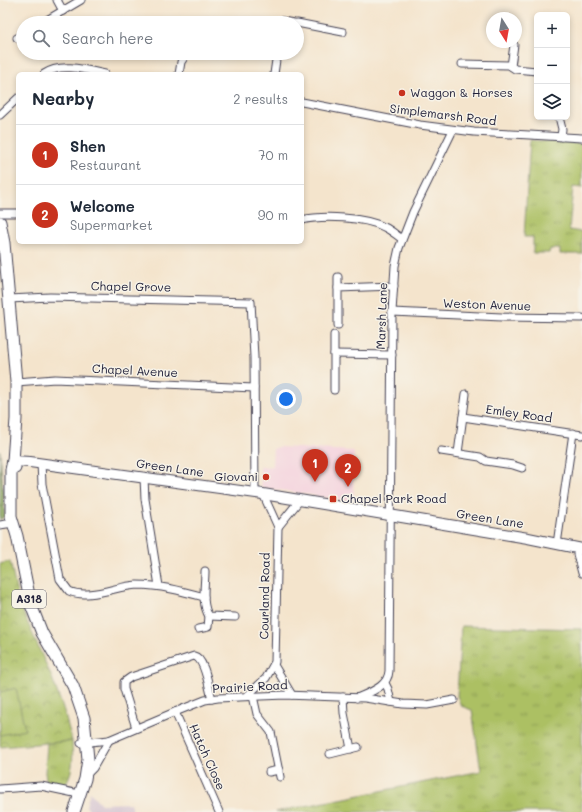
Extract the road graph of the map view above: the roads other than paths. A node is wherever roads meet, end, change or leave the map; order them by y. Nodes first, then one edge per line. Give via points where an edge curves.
1 (57, 0) edge
2 (81, 0) edge
3 (63, 11) junction
4 (54, 16) edge
5 (304, 25) edge
6 (343, 32) dead end
7 (514, 48) edge
8 (182, 60) edge
9 (276, 60) edge
10 (462, 64) dead end
11 (511, 66) junction
12 (534, 71) edge
13 (48, 72) edge
14 (93, 72) edge
15 (179, 72) edge
16 (274, 72) edge
17 (16, 100) edge
18 (304, 102) edge
19 (0, 115) edge
20 (560, 120) edge
21 (453, 130) junction
22 (561, 137) junction
23 (582, 138) edge
24 (16, 212) edge
25 (0, 213) edge
26 (304, 220) edge
27 (0, 222) edge
28 (402, 239) junction
29 (338, 277) dead end
30 (394, 286) junction
31 (338, 288) junction
32 (9, 299) junction
33 (392, 312) junction
34 (582, 318) edge
35 (338, 325) dead end
36 (334, 335) dead end
37 (334, 354) junction
38 (392, 355) junction
39 (16, 382) junction
40 (254, 388) junction
41 (334, 390) dead end
42 (466, 394) dead end
43 (463, 417) junction
44 (573, 433) junction
45 (582, 435) edge
46 (441, 451) dead end
47 (458, 454) junction
48 (14, 461) junction
49 (41, 463) junction
50 (522, 468) dead end
51 (144, 478) junction
52 (259, 494) junction
53 (299, 501) junction
54 (391, 515) junction
55 (13, 523) junction
56 (0, 525) edge
57 (278, 527) junction
58 (557, 544) junction
59 (580, 548) edge
60 (205, 571) dead end
61 (582, 573) edge
62 (158, 586) junction
63 (204, 597) junction
64 (209, 616) junction
65 (235, 617) dead end
66 (198, 629) dead end
67 (274, 664) junction
68 (384, 683) junction
69 (292, 695) junction
70 (250, 696) junction
71 (343, 697) junction
72 (357, 698) junction
73 (212, 699) junction
74 (454, 700) dead end
75 (391, 702) junction
76 (175, 712) junction
77 (136, 728) junction
78 (109, 740) junction
79 (84, 743) junction
80 (330, 754) dead end
81 (269, 772) dead end
82 (86, 775) junction
83 (0, 789) edge
84 (79, 794) junction
85 (74, 812) edge
86 (219, 812) edge

1 - 3 street
2 - 3 street
3 - 4 street
5 - 6 street
7 - 11 street
8 - 15 street
9 - 16 street
10 - 11 street
11 - 12 street
13 - 14 street via 69,68
17 - 19 street
18 - 21 street, Simplemarsh Road
20 - 22 street
21 - 22 street, Simplemarsh Road
21 - 28 street, Marsh Lane
22 - 23 street, Simplemarsh Road
24 - 25 street
26 - 28 street via 323,218 360,221 384,227
27 - 32 main road, A318
28 - 30 street, Marsh Lane via 395,266
29 - 31 street
30 - 31 street
30 - 33 street, Marsh Lane
31 - 35 street
32 - 39 main road, A318
32 - 40 street, Chapel Grove via 63,297 251,302
33 - 34 street, Weston Avenue
33 - 38 street, Marsh Lane
36 - 37 street
37 - 38 street
37 - 41 street
38 - 54 street, Marsh Lane
39 - 40 street, Chapel Avenue via 55,379
39 - 48 main road, A318
40 - 52 street
42 - 43 street
43 - 44 street, Emley Road
43 - 47 street
44 - 45 street, Emley Road
44 - 58 street
46 - 47 street
47 - 50 street
48 - 49 street, Green Lane
48 - 55 main road, A318 via 16,516
49 - 51 street, Green Lane
49 - 62 street via 51,534 60,579 65,586 75,594 84,594 135,585
51 - 52 street, Green Lane
51 - 62 street
52 - 53 street, Green Lane
52 - 57 street, Courland Road
53 - 54 street, Green Lane
53 - 57 street
54 - 58 street, Green Lane
54 - 68 street via 390,671
55 - 56 street
55 - 79 main road, A318 via 31,605 42,633 63,669
57 - 67 street, Courland Road
58 - 59 street, Green Lane
59 - 61 street via 577,554
60 - 63 street
62 - 63 street
63 - 64 street
64 - 65 street
64 - 66 street via 208,627
67 - 69 street
67 - 70 street
68 - 72 street, Prairie Road via 377,690
68 - 75 street
69 - 70 street, Prairie Road
69 - 71 street, Prairie Road
70 - 73 street, Prairie Road
70 - 81 street via 257,714 271,732 279,773
71 - 72 street, Prairie Road
71 - 80 street via 344,713 355,748
72 - 75 street, Prairie Road
73 - 76 street, Prairie Road
73 - 77 street via 198,657 194,656 131,677 124,682 124,688
74 - 75 street, Prairie Road via 427,705
76 - 77 street, Prairie Road
76 - 86 street, Hatch Close
77 - 78 street, Prairie Road
78 - 79 street, Prairie Road
78 - 82 street via 93,768
79 - 82 main road, A318 via 88,759
79 - 84 main road, A318
82 - 84 main road, A318
83 - 84 street via 41,786
84 - 85 main road, A318

